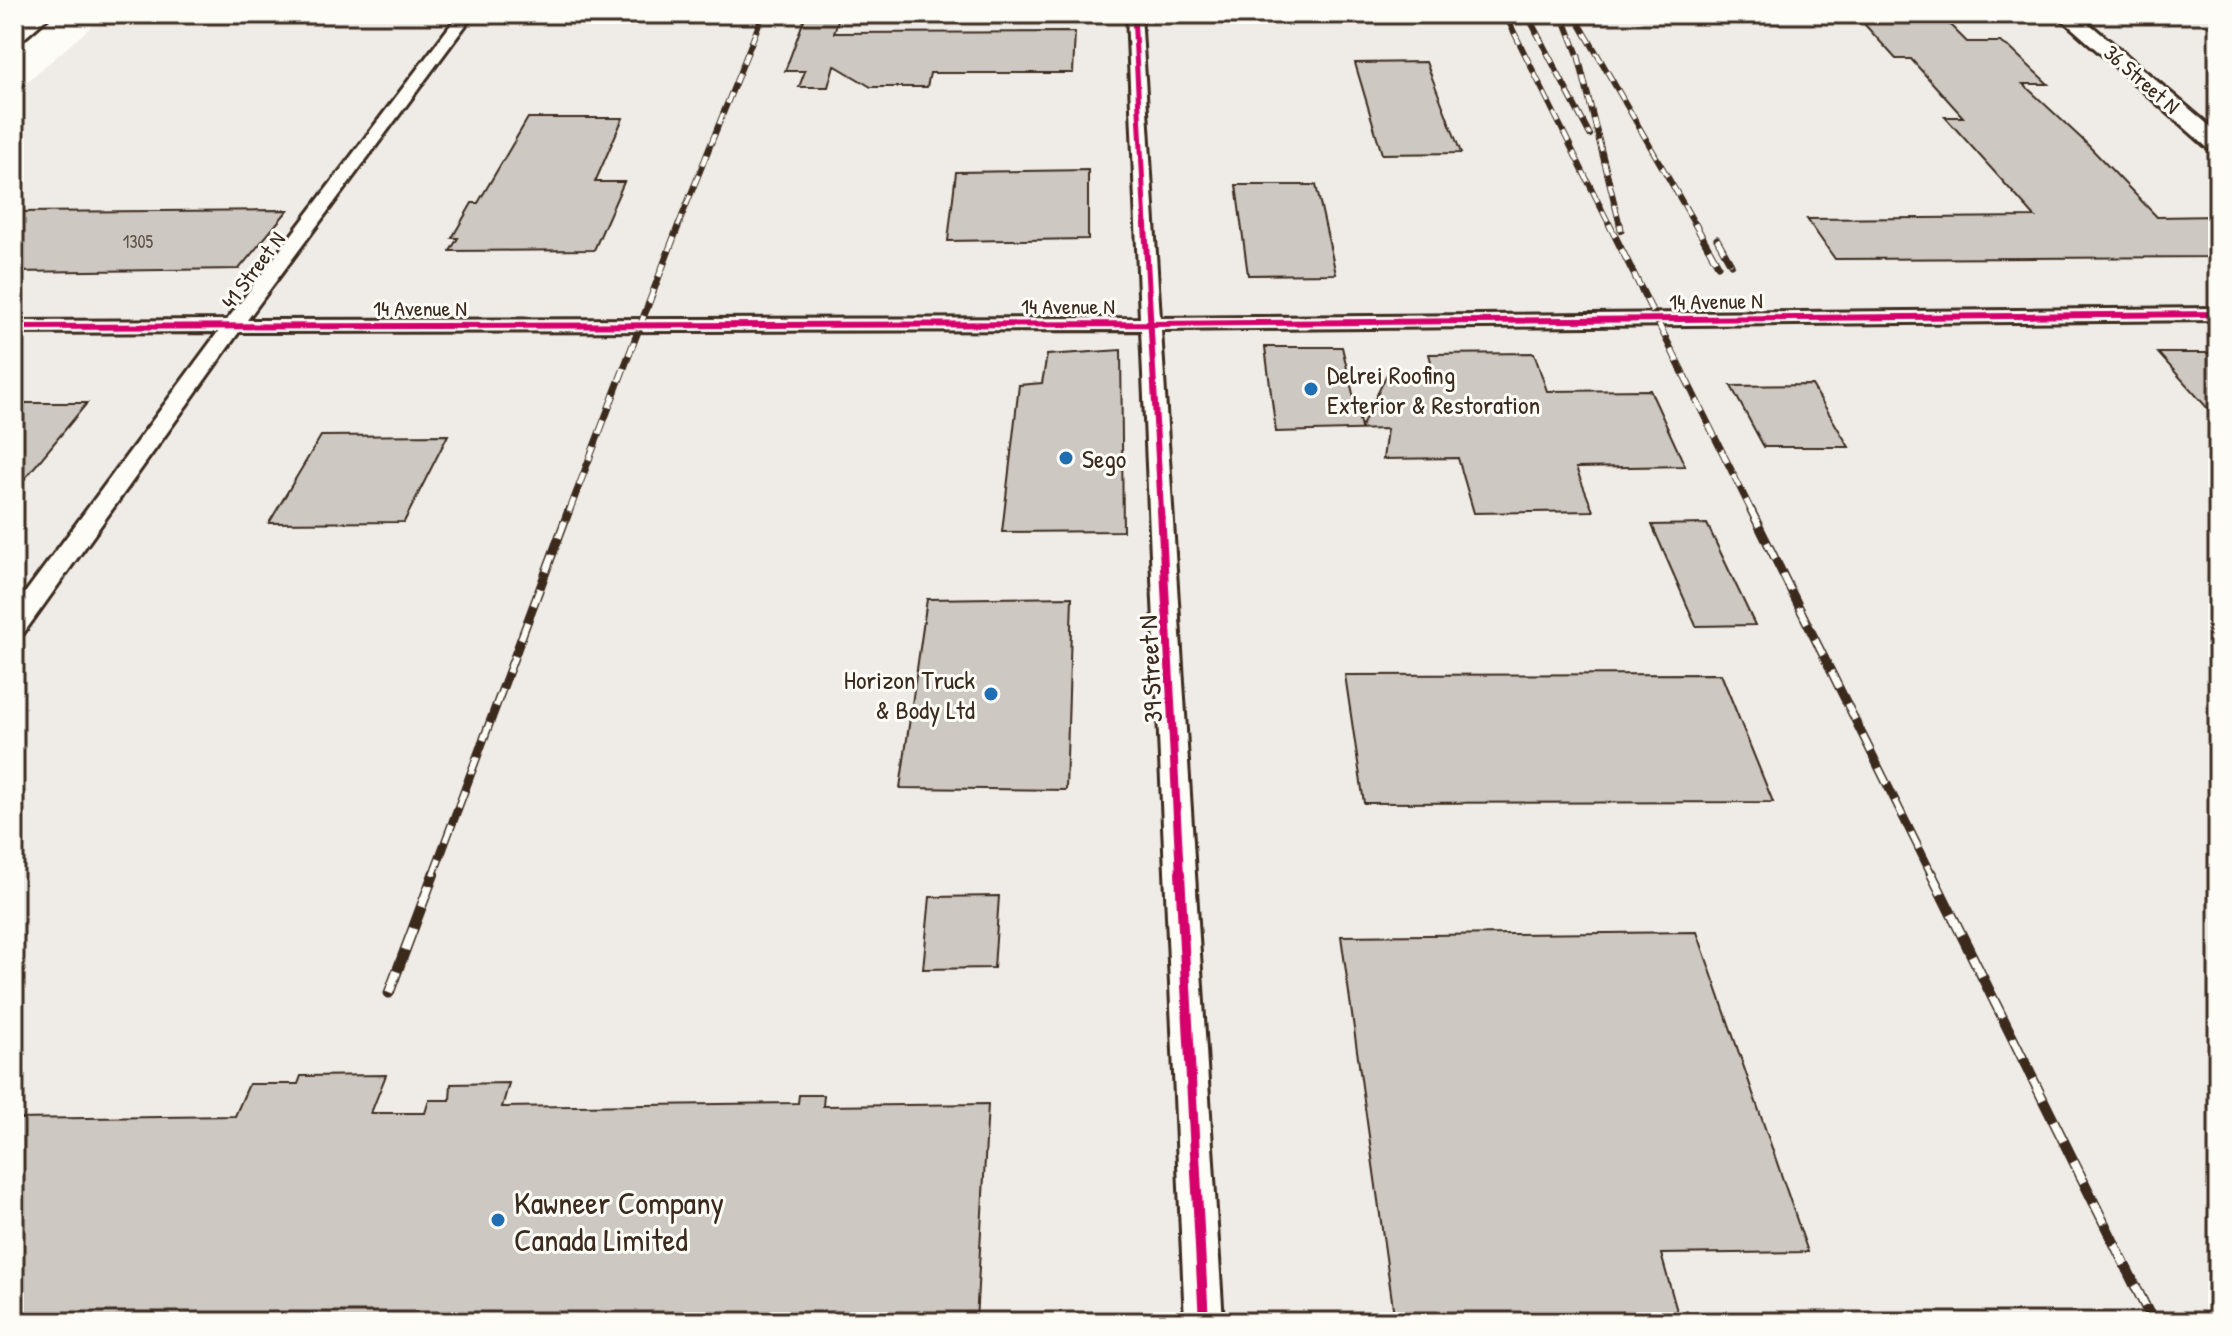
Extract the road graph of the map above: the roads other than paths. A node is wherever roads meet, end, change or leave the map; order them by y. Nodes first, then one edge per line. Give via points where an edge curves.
1 (42, 14) edge
2 (467, 14) edge
3 (1134, 14) edge
4 (2066, 14) edge
5 (14, 37) edge
6 (2218, 145) edge
7 (2218, 314) edge
8 (1152, 324) junction
9 (233, 326) junction
10 (14, 327) edge
11 (14, 627) edge
12 (1204, 1322) edge

1 - 5 street
2 - 9 street, 41 Street N
3 - 8 street, 39 Street N
4 - 6 street, 36 Street N
7 - 8 street, 14 Avenue N
8 - 9 street, 14 Avenue N
8 - 12 street, 39 Street N
9 - 10 street, 14 Avenue N
9 - 11 street, 41 Street N

